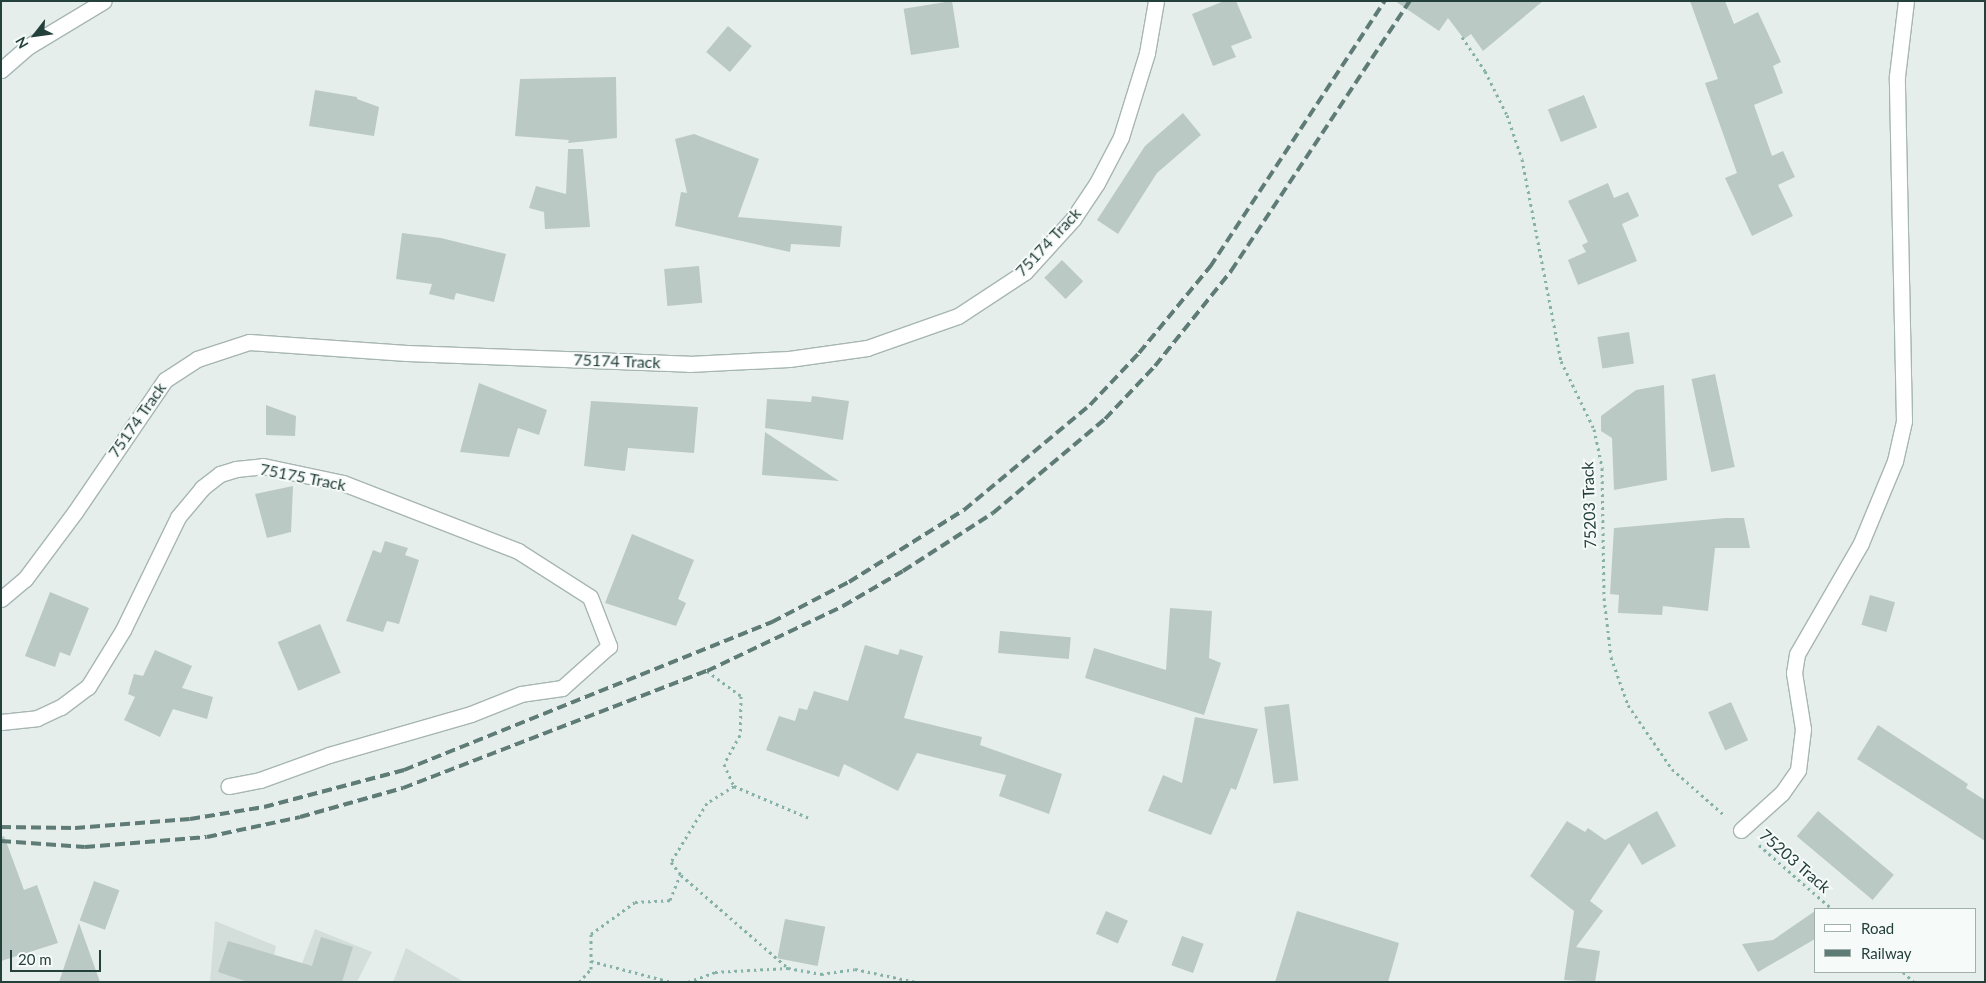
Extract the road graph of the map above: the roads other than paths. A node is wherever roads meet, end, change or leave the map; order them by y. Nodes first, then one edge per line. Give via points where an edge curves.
1 (104, 1) edge
2 (1156, 1) edge
3 (1906, 1) edge
4 (29, 46) junction
5 (1, 55) edge
6 (1, 70) edge
7 (1, 599) edge
8 (1, 722) edge
9 (229, 786) dead end
10 (1741, 830) road end

1 - 4 street
2 - 7 street, 75174 Track via 1147,53 1121,137 1098,183 1073,219 1025,272 958,316 867,348 789,359 689,364 407,353 249,342 197,359 165,380 75,512 24,579
3 - 10 street via 1897,76 1904,421 1895,461 1861,543 1797,654 1794,673 1803,729 1798,770 1782,793
4 - 5 street
4 - 6 street
8 - 9 street, 75175 Track via 37,718 61,707 88,687 123,630 178,517 202,488 220,474 236,469 263,466 343,483 518,551 590,597 609,646 562,688 521,694 471,714 330,755 260,780

